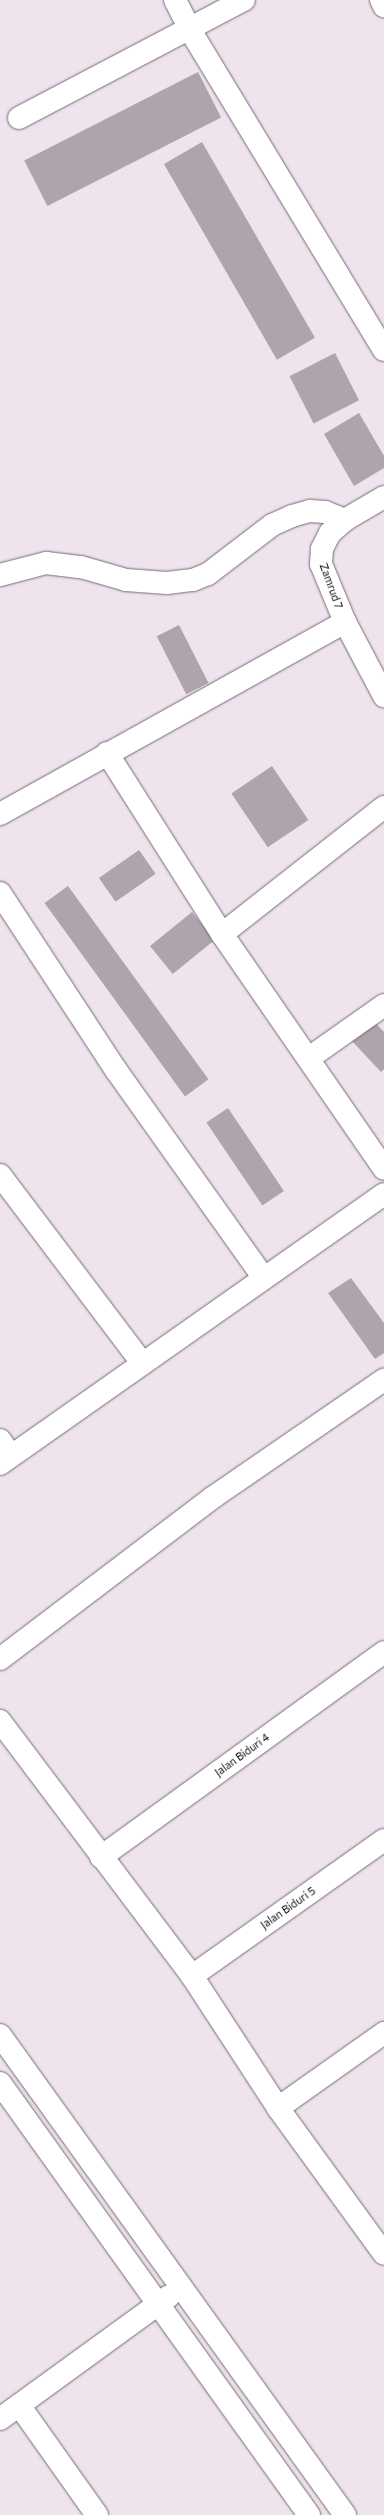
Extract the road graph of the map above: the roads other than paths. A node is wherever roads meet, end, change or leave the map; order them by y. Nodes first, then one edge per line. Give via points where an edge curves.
1 (175, 0) edge
2 (244, 0) edge
3 (381, 0) edge
4 (384, 6) edge
5 (190, 30) junction
6 (19, 118) dead end
7 (384, 350) edge
8 (384, 497) edge
9 (345, 520) junction
10 (0, 575) edge
11 (345, 622) junction
12 (384, 696) edge
13 (107, 753) junction
14 (384, 807) edge
15 (0, 814) edge
16 (0, 893) edge
17 (222, 934) junction
18 (384, 1004) edge
19 (309, 1058) junction
20 (384, 1169) edge
21 (0, 1175) edge
22 (384, 1194) edge
23 (264, 1278) junction
24 (142, 1363) junction
25 (384, 1380) edge
26 (4, 1454) edge
27 (384, 1652) edge
28 (0, 1660) edge
29 (0, 1721) edge
30 (384, 1840) edge
31 (100, 1857) junction
32 (192, 1976) junction
33 (384, 2033) edge
34 (0, 2035) edge
35 (0, 2083) edge
36 (278, 2108) junction
37 (83, 2151) junction
38 (60, 2168) junction
39 (378, 2232) edge
40 (384, 2254) edge
41 (180, 2288) junction
42 (158, 2304) junction
43 (250, 2385) junction
44 (227, 2401) junction
45 (19, 2405) junction
46 (0, 2419) edge
47 (97, 2515) edge
48 (309, 2515) edge
49 (344, 2515) edge

1 - 5 street
2 - 5 street
3 - 4 street
5 - 6 street
5 - 7 street
8 - 9 street, Zamrud 7
9 - 10 street via 318,511 292,516 272,525 208,574 193,580 167,583 126,580 81,567 46,563
9 - 11 street, Zamrud 7 via 330,534 322,549 321,564
11 - 12 street, Zamrud 7
11 - 13 street
13 - 15 street
13 - 17 street
14 - 17 street
16 - 23 street via 116,1070
17 - 19 street
18 - 19 street
19 - 20 street
21 - 24 street
22 - 23 street
23 - 24 street
24 - 26 street
25 - 28 street via 212,1498
27 - 31 street, Jalan Biduri 4
29 - 31 street
30 - 32 street, Jalan Biduri 5
31 - 32 street
32 - 36 street
33 - 36 street
34 - 37 street
35 - 38 street
36 - 39 street
37 - 38 street
37 - 41 street
38 - 42 street
39 - 40 street
41 - 42 street
41 - 43 street
42 - 44 street
42 - 45 street
43 - 44 street
43 - 49 street
44 - 48 street
45 - 46 street
45 - 47 street

